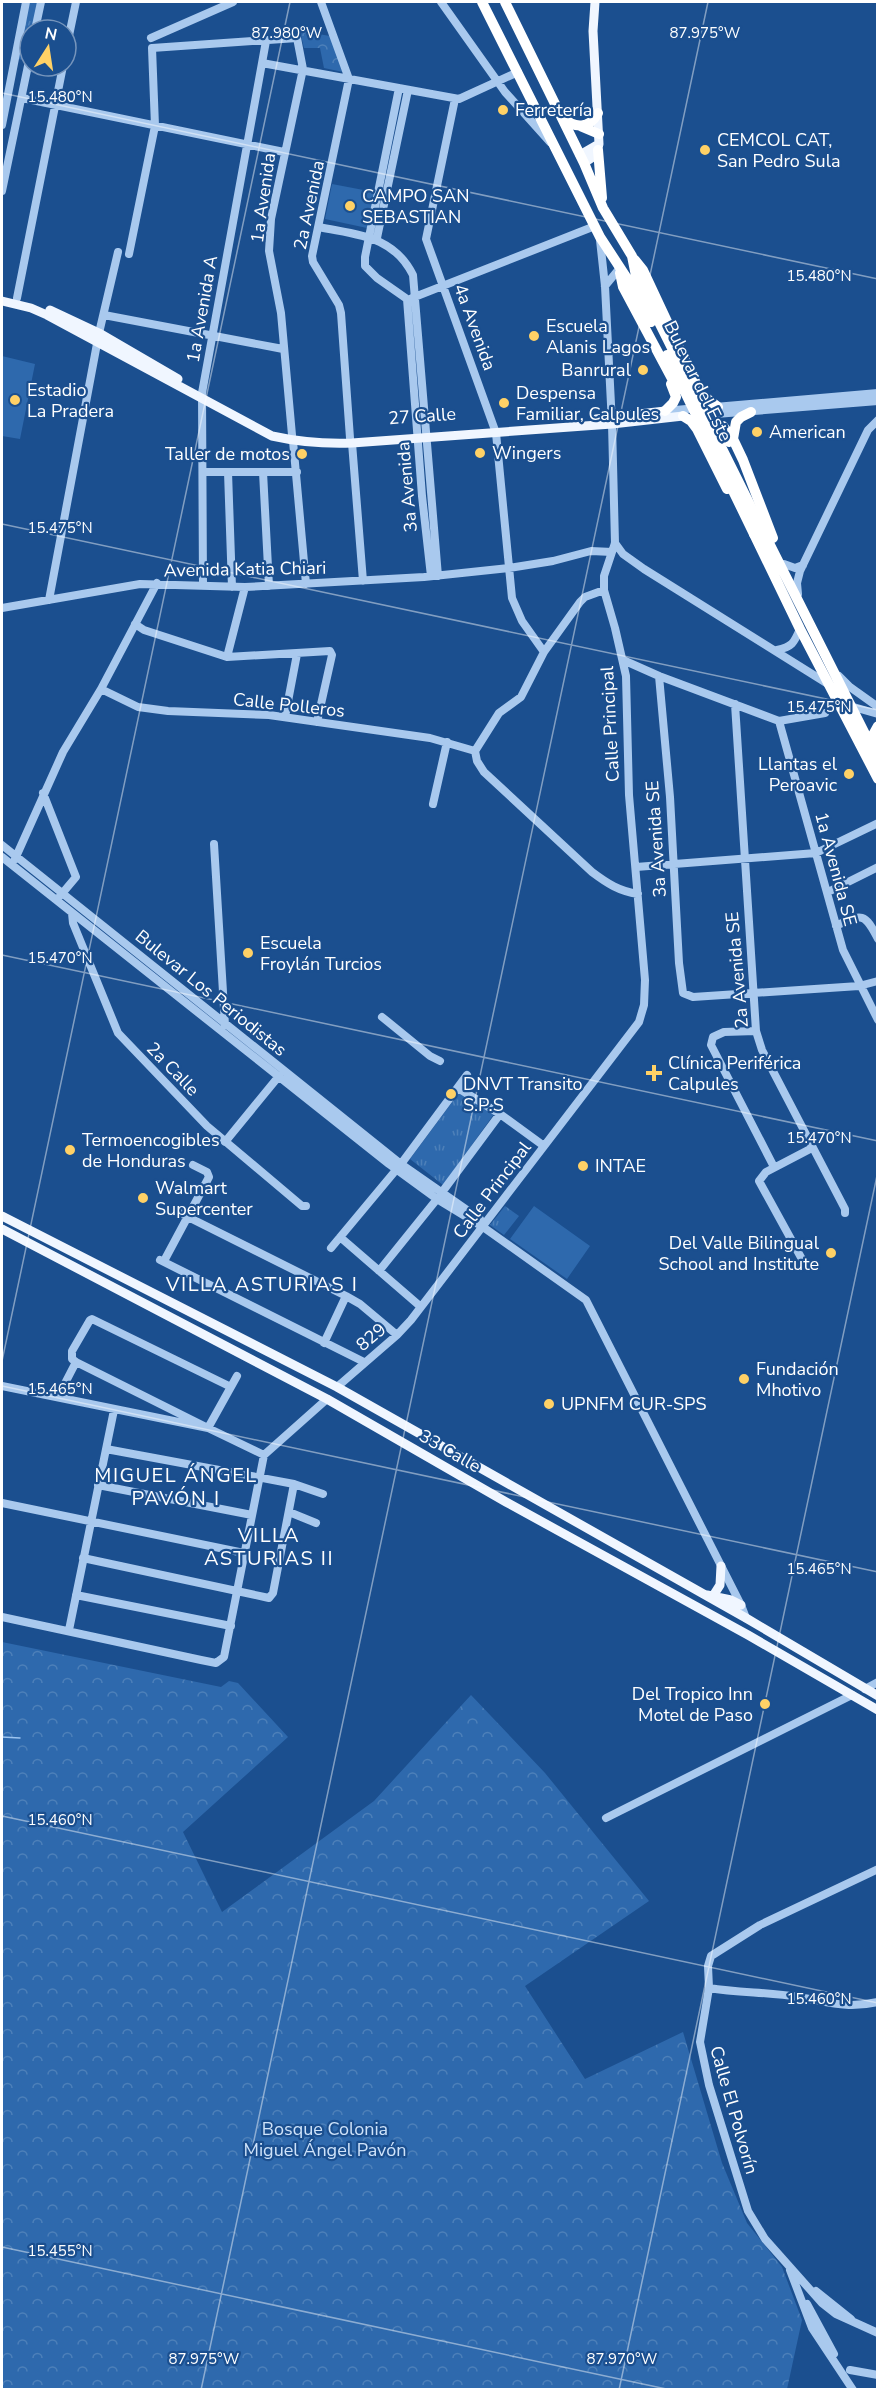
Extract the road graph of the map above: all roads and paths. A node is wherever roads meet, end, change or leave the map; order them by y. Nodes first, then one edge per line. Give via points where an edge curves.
1 (26, 2) edge
2 (41, 2) edge
3 (76, 2) edge
4 (233, 2) edge
5 (321, 2) edge
6 (441, 2) edge
7 (482, 2) edge
8 (505, 2) edge
9 (595, 2) edge
10 (38, 18) edge
11 (73, 18) edge
12 (151, 38) dead end
13 (266, 41) junction
14 (262, 63) junction
15 (303, 69) junction
16 (518, 72) junction
17 (26, 78) edge
18 (61, 78) edge
19 (349, 79) junction
20 (498, 80) junction
21 (404, 89) junction
22 (4, 95) edge
23 (22, 98) junction
24 (455, 99) junction
25 (55, 105) junction
26 (534, 105) junction
27 (558, 113) junction
28 (598, 113) junction
29 (522, 114) junction
30 (2, 125) edge
31 (155, 126) junction
32 (580, 126) junction
33 (599, 143) junction
34 (248, 145) junction
35 (555, 147) junction
36 (284, 152) junction
37 (582, 159) junction
38 (568, 172) junction
39 (2, 191) edge
40 (603, 208) junction
41 (319, 226) junction
42 (595, 226) junction
43 (600, 237) junction
44 (374, 238) junction
45 (118, 252) dead end
46 (129, 254) dead end
47 (632, 256) junction
48 (619, 269) junction
49 (444, 285) junction
50 (605, 286) junction
51 (2, 295) edge
52 (17, 298) junction
53 (411, 298) junction
54 (2, 301) edge
55 (104, 315) junction
56 (654, 320) junction
57 (213, 335) junction
58 (99, 337) junction
59 (283, 349) junction
60 (664, 364) junction
61 (695, 382) junction
62 (878, 393) edge
63 (202, 396) junction
64 (878, 401) edge
65 (718, 407) junction
66 (665, 411) junction
67 (751, 412) junction
68 (683, 416) junction
69 (878, 420) edge
70 (612, 421) junction
71 (878, 427) edge
72 (495, 430) junction
73 (422, 435) junction
74 (865, 437) junction
75 (293, 438) junction
76 (351, 440) junction
77 (706, 448) junction
78 (203, 472) junction
79 (228, 472) junction
80 (262, 472) junction
81 (297, 472) junction
82 (752, 488) junction
83 (758, 532) junction
84 (615, 543) junction
85 (612, 552) junction
86 (784, 564) junction
87 (803, 565) junction
88 (509, 568) junction
89 (435, 576) junction
90 (363, 581) junction
91 (157, 583) junction
92 (306, 584) junction
93 (203, 586) junction
94 (269, 586) junction
95 (232, 587) junction
96 (245, 587) junction
97 (604, 590) junction
98 (798, 594) junction
99 (49, 600) junction
100 (787, 603) junction
101 (2, 608) edge
102 (801, 608) junction
103 (135, 624) junction
104 (800, 629) junction
105 (777, 651) junction
106 (544, 652) junction
107 (297, 654) junction
108 (227, 657) junction
109 (623, 660) junction
110 (833, 669) junction
111 (659, 676) junction
112 (829, 685) junction
113 (101, 689) junction
114 (837, 702) junction
115 (735, 704) junction
116 (851, 706) junction
117 (878, 706) edge
118 (825, 713) dead end
119 (878, 714) edge
120 (285, 717) junction
121 (779, 721) junction
122 (316, 722) junction
123 (878, 726) edge
124 (447, 742) junction
125 (867, 749) junction
126 (475, 751) junction
127 (878, 760) edge
128 (878, 773) edge
129 (878, 779) edge
130 (43, 793) junction
131 (433, 804) dead end
132 (878, 823) edge
133 (214, 844) dead end
134 (2, 845) edge
135 (816, 854) junction
136 (16, 856) junction
137 (2, 857) edge
138 (744, 858) junction
139 (673, 864) junction
140 (11, 865) junction
141 (636, 867) junction
142 (878, 867) edge
143 (828, 892) junction
144 (63, 894) junction
145 (638, 894) junction
146 (57, 901) junction
147 (72, 913) junction
148 (836, 926) junction
149 (878, 939) edge
150 (878, 981) edge
151 (859, 986) junction
152 (752, 992) junction
153 (382, 1017) dead end
154 (878, 1020) edge
155 (224, 1028) junction
156 (756, 1031) junction
157 (440, 1061) dead end
158 (279, 1076) junction
159 (467, 1076) dead end
160 (458, 1088) junction
161 (500, 1114) junction
162 (225, 1142) junction
163 (544, 1146) junction
164 (812, 1148) junction
165 (193, 1165) dead end
166 (399, 1167) junction
167 (774, 1167) junction
168 (439, 1196) junction
169 (306, 1206) dead end
170 (174, 1210) dead end
171 (845, 1213) dead end
172 (2, 1216) edge
173 (188, 1217) junction
174 (483, 1227) junction
175 (2, 1229) edge
176 (340, 1237) junction
177 (331, 1248) dead end
178 (803, 1261) dead end
179 (379, 1271) junction
180 (346, 1296) junction
181 (421, 1307) junction
182 (397, 1335) junction
183 (324, 1343) junction
184 (76, 1362) junction
185 (364, 1362) junction
186 (237, 1376) dead end
187 (2, 1386) edge
188 (231, 1387) junction
189 (337, 1387) junction
190 (62, 1391) dead end
191 (327, 1399) junction
192 (114, 1410) junction
193 (208, 1428) junction
194 (106, 1449) junction
195 (264, 1455) junction
196 (259, 1478) junction
197 (294, 1484) junction
198 (98, 1485) junction
199 (324, 1494) dead end
200 (2, 1503) edge
201 (289, 1512) junction
202 (252, 1515) junction
203 (91, 1522) junction
204 (316, 1523) dead end
205 (244, 1553) junction
206 (84, 1558) junction
207 (721, 1566) junction
208 (237, 1592) junction
209 (76, 1595) junction
210 (702, 1595) junction
211 (713, 1596) junction
212 (686, 1602) junction
213 (741, 1605) junction
214 (2, 1617) edge
215 (746, 1618) junction
216 (231, 1626) junction
217 (69, 1630) junction
218 (785, 1656) junction
219 (878, 1682) edge
220 (865, 1689) junction
221 (852, 1695) junction
222 (878, 1696) edge
223 (878, 1710) edge
224 (606, 1818) dead end
225 (878, 1869) edge
226 (709, 1988) junction
227 (878, 2002) edge
228 (789, 2267) junction
229 (878, 2334) edge
230 (850, 2370) dead end
231 (878, 2375) edge
232 (853, 2390) edge

1 - 22 street
2 - 10 street
3 - 11 street
4 - 12 street
5 - 19 street
6 - 20 street
7 - 16 highway, Bulevar del Este
8 - 27 highway, Bulevar del Este
9 - 28 main road
13 - 14 street, 1a Avenida A
13 - 15 street, 1a Avenida via 297,38
13 - 31 street via 152,48
14 - 15 street
14 - 34 street, 1a Avenida A
15 - 19 street
15 - 36 street, 1a Avenida
16 - 20 street
16 - 26 highway, Bulevar del Este
17 - 23 street
18 - 25 street
19 - 21 street
19 - 41 street, 2a Avenida
20 - 24 street
20 - 29 street
21 - 24 street
21 - 44 street
22 - 30 street
23 - 25 street
23 - 39 street
24 - 49 street, 4a Avenida via 426,231
25 - 31 street
25 - 52 street
26 - 29 street
26 - 35 highway, Bulevar del Este
27 - 32 highway
27 - 37 highway, Bulevar del Este
28 - 32 highway via 591,122
28 - 33 main road
29 - 35 street
31 - 34 street
31 - 46 street
32 - 33 highway
33 - 37 main road via 592,159
33 - 40 highway
34 - 36 street
34 - 57 street, 1a Avenida A
35 - 38 highway, Bulevar del Este
36 - 59 street, 1a Avenida via 269,251
37 - 38 highway
37 - 40 highway, Bulevar del Este
38 - 42 highway, Bulevar del Este
40 - 47 highway, Bulevar del Este
41 - 44 street
41 - 76 street, 2a Avenida via 312,256 341,313
42 - 43 highway, Bulevar del Este
42 - 49 street
43 - 48 highway, Bulevar del Este
43 - 50 street, Calle Principal
44 - 53 street, 3a Avenida via 406,261 413,274
44 - 53 street via 365,257 368,270
45 - 55 street
47 - 56 highway, Bulevar del Este
47 - 61 highway via 643,270
48 - 50 street
48 - 56 highway, Bulevar del Este
48 - 60 highway via 623,287
49 - 53 street
49 - 72 street, 4a Avenida
50 - 70 street, Calle Principal
51 - 52 main road, 27 Calle
52 - 58 main road, 27 Calle via 53,311
53 - 73 street, 3a Avenida
54 - 58 main road, 27 Calle via 31,308
55 - 57 street
55 - 58 street
56 - 83 highway, Bulevar del Este, bridge
57 - 59 street
57 - 63 street, 1a Avenida A
58 - 63 main road, 27 Calle
58 - 99 street
59 - 75 street, 1a Avenida
60 - 61 highway via 681,393 691,392
60 - 66 highway via 676,397
61 - 65 highway via 704,397
62 - 65 street, 27 Calle
63 - 75 main road, 27 Calle
63 - 78 street, 1a Avenida A
64 - 67 street, 27 Calle
65 - 66 street, 27 Calle
66 - 70 main road, 27 Calle
67 - 68 street, 27 Calle
67 - 82 highway via 738,419 732,436
68 - 70 main road, 27 Calle
68 - 77 highway via 694,423
69 - 74 street
70 - 72 main road, 27 Calle
70 - 84 street, Calle Principal
71 - 74 street
72 - 73 main road, 27 Calle
72 - 88 street, 4a Avenida
73 - 76 main road, 27 Calle
73 - 89 street, 3a Avenida
74 - 87 street
75 - 76 main road, 27 Calle
75 - 81 street, 1a Avenida
76 - 90 street, 2a Avenida
77 - 82 highway via 707,430 717,425 725,427
77 - 100 highway
78 - 79 street
78 - 93 street, 1a Avenida A
79 - 80 street
79 - 95 street
80 - 81 street
80 - 94 street
81 - 92 street, 1a Avenida
82 - 86 highway
83 - 100 highway, Bulevar del Este
83 - 102 highway, Bulevar del Este
84 - 85 street, Calle Principal
84 - 105 street via 638,565
85 - 88 street, Avenida Katia Chiari via 591,551
85 - 97 street, Calle Principal
86 - 87 street via 795,568
86 - 98 highway
87 - 98 street via 797,581
88 - 89 street, Avenida Katia Chiari
88 - 106 street, 4a Avenida via 516,610
89 - 90 street, Avenida Katia Chiari
90 - 92 street, Avenida Katia Chiari
91 - 93 street, Avenida Katia Chiari
91 - 99 street
91 - 103 street, Avenida Katia Chiari
92 - 94 street, Avenida Katia Chiari
93 - 95 street, Avenida Katia Chiari
94 - 96 street, Avenida Katia Chiari
95 - 96 street, Avenida Katia Chiari
96 - 108 street
97 - 106 street via 585,597
97 - 109 street, Calle Principal
98 - 102 highway
99 - 101 street
100 - 104 highway, Bulevar del Este
102 - 110 highway, Bulevar del Este
103 - 108 street
103 - 113 street, Avenida Katia Chiari
104 - 105 street via 790,647
104 - 112 highway, Bulevar del Este
105 - 112 street
106 - 126 street via 522,697 499,713
107 - 108 street
107 - 120 street
107 - 122 street via 328,650 332,653
109 - 111 street
109 - 141 street, Calle Principal via 628,795
110 - 116 highway, Bulevar del Este
110 - 117 street via 850,687
111 - 115 street
111 - 139 street, 3a Avenida SE
112 - 114 highway, Bulevar del Este
113 - 120 street, Calle Polleros via 138,707
113 - 130 street, Avenida Katia Chiari
114 - 116 street
114 - 125 highway, Bulevar del Este
115 - 121 street
115 - 138 street, 2a Avenida SE
116 - 119 street
116 - 125 highway, Bulevar del Este
118 - 121 street
120 - 122 street, Calle Polleros
121 - 135 street, 1a Avenida SE
122 - 124 street, Calle Polleros
123 - 125 highway
124 - 126 street, Calle Polleros
124 - 131 street
125 - 127 highway, Bulevar del Este
125 - 128 highway
125 - 129 highway, Bulevar del Este
126 - 145 street via 484,771 592,872 612,887
130 - 136 street, Avenida Katia Chiari
130 - 144 street via 75,874
132 - 135 street
133 - 155 street
134 - 136 street, Bulevar Los Periodistas
135 - 138 street
135 - 143 street, 1a Avenida SE
136 - 140 street, Avenida Katia Chiari
136 - 144 street, Bulevar Los Periodistas
137 - 140 street, Bulevar Los Periodistas
138 - 139 street
138 - 152 street, 2a Avenida SE
139 - 141 street
139 - 152 street, 3a Avenida SE via 681,990 688,995
140 - 146 street, Bulevar Los Periodistas
141 - 145 street, Calle Principal
142 - 143 street
143 - 148 street, 1a Avenida SE
144 - 146 street
144 - 155 street, Bulevar Los Periodistas
145 - 163 street, Calle Principal via 645,995 639,1022
146 - 147 street, Bulevar Los Periodistas
147 - 155 street, Bulevar Los Periodistas
147 - 162 street, 2a Calle via 118,1033
148 - 149 street via 865,917
148 - 151 street, 1a Avenida SE
150 - 151 street
151 - 152 street
151 - 154 street, 1a Avenida SE
152 - 156 street, 2a Avenida SE
153 - 157 street
155 - 158 street, Bulevar Los Periodistas
155 - 166 street, Bulevar Los Periodistas
156 - 164 street, 2a Avenida SE
156 - 167 street via 724,1032 713,1037 711,1045
158 - 162 street
158 - 166 street, Bulevar Los Periodistas via 389,1164
159 - 160 street
160 - 161 street
160 - 166 street
161 - 163 street
161 - 168 street
162 - 169 street, 2a Calle
163 - 174 street, Calle Principal
164 - 167 street
164 - 171 street, 2a Avenida SE
165 - 173 street via 209,1177
166 - 168 street, Bulevar Los Periodistas
166 - 176 street
167 - 178 street via 759,1181
168 - 174 street, Bulevar Los Periodistas via 480,1219
168 - 179 street
170 - 173 street
172 - 189 main road, 33 Calle
173 - 180 street
173 - 183 street via 162,1260
174 - 181 street, Calle Principal
174 - 207 street, Bulevar Los Periodistas via 586,1300
175 - 191 main road, 33 Calle
176 - 177 street
176 - 179 street
179 - 181 street
180 - 182 street
180 - 183 street
181 - 182 street, 829
182 - 185 street, 829
183 - 185 street
184 - 188 street via 72,1351 90,1320 96,1319
184 - 190 street
184 - 193 street
185 - 189 street, 829
186 - 188 street
187 - 192 street
188 - 193 street
189 - 210 main road, 33 Calle
191 - 195 street
191 - 212 main road, 33 Calle
192 - 193 street
192 - 194 street
193 - 195 street
194 - 196 street
194 - 198 street
195 - 196 street
196 - 197 street
196 - 202 street
197 - 199 street
197 - 201 street
198 - 202 street
198 - 203 street
200 - 203 street
201 - 204 street
201 - 208 street via 272,1596
202 - 205 street
203 - 205 street
203 - 206 street
205 - 208 street
206 - 208 street
206 - 209 street
207 - 211 main road via 720,1585
207 - 213 street, Bulevar Los Periodistas
208 - 216 street
209 - 216 street
209 - 217 street
210 - 211 main road
210 - 215 main road, 33 Calle
211 - 213 main road
212 - 215 main road via 735,1622
212 - 218 main road, 33 Calle
213 - 215 street, Bulevar Los Periodistas
214 - 217 street
215 - 218 main road via 752,1632
215 - 220 main road, 33 Calle
216 - 217 street via 224,1657 216,1663
218 - 221 main road, 33 Calle
219 - 220 street
220 - 222 main road, 33 Calle
221 - 223 main road, 33 Calle
221 - 224 street
225 - 226 street, Calle El Polvorín via 760,1925 711,1956
226 - 227 street via 841,2006
226 - 228 street, Calle El Polvorín via 700,2042 709,2085 748,2211
228 - 229 street via 836,2314
228 - 232 street via 812,2328
230 - 231 street

